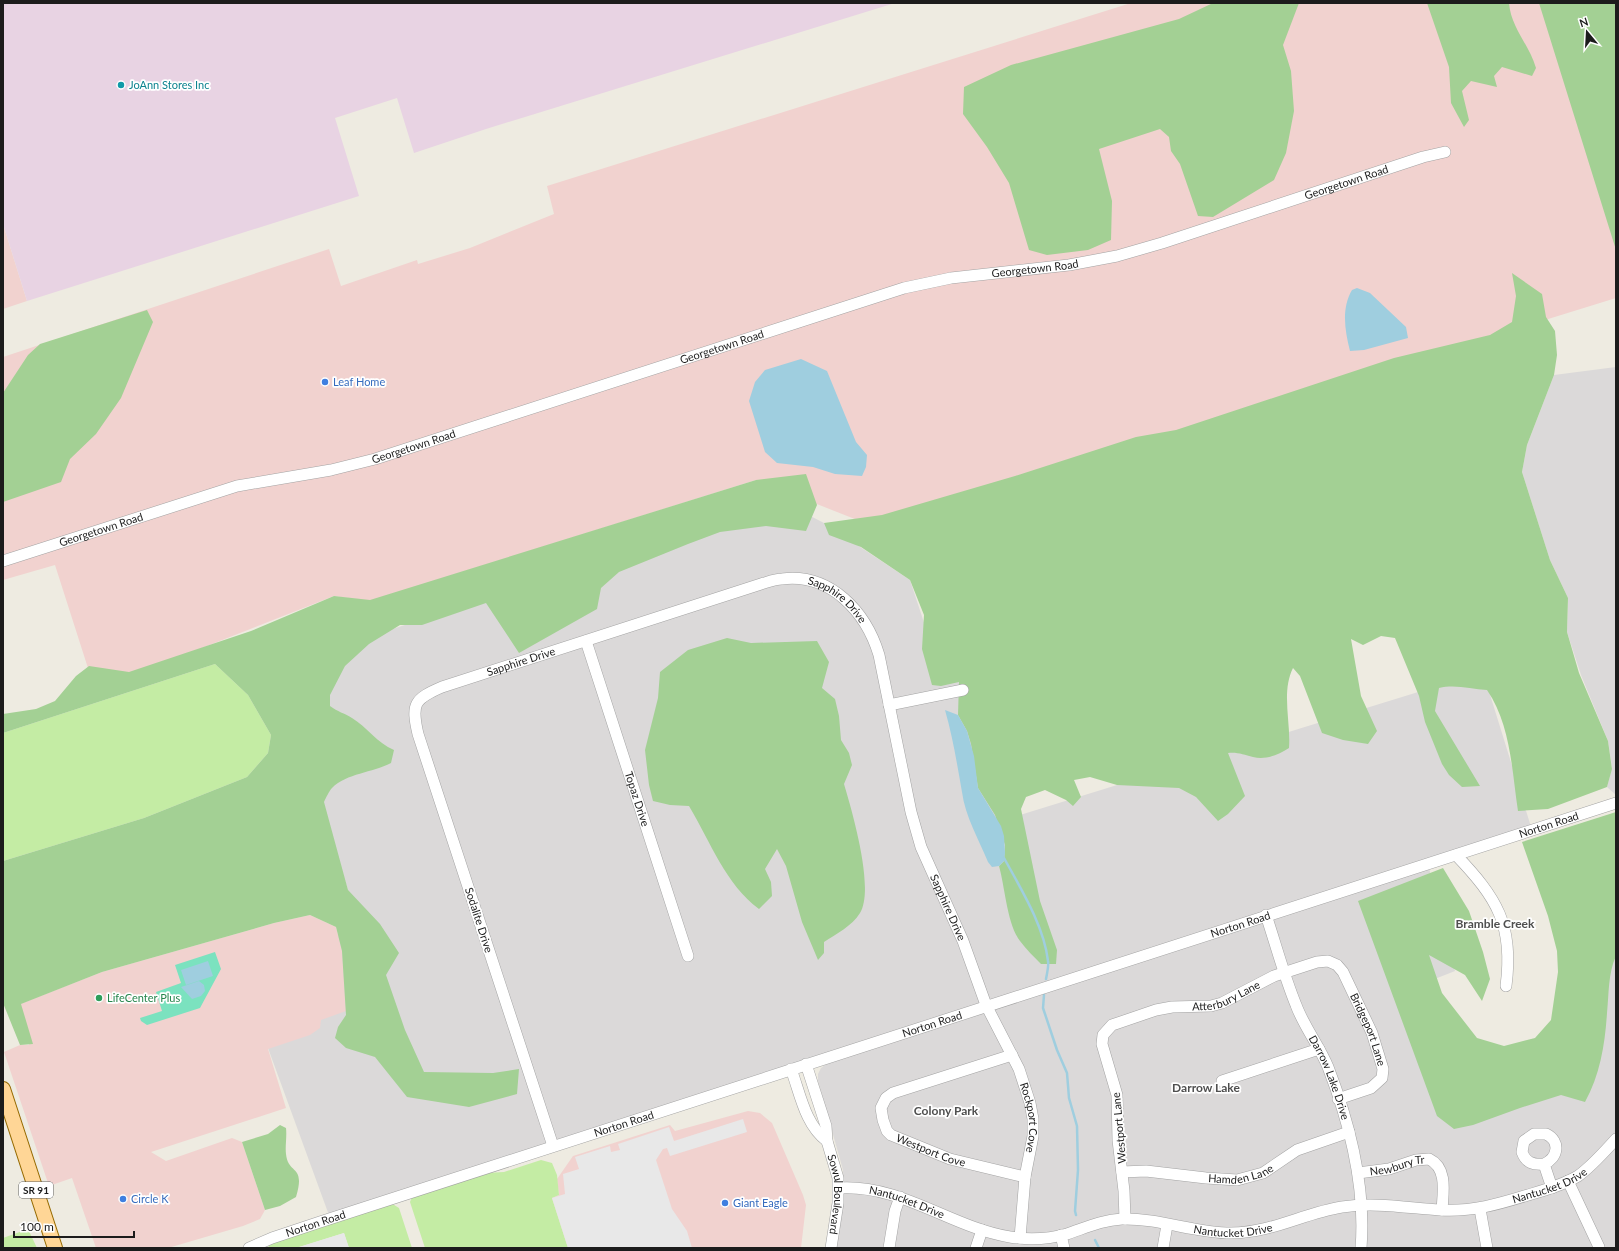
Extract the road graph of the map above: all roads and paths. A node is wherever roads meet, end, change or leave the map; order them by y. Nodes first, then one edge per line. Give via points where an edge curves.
1 (1445, 152) dead end
2 (3, 560) edge
3 (586, 641) junction
4 (963, 690) dead end
5 (422, 696) joint
6 (889, 704) junction
7 (1616, 803) edge
8 (1456, 855) junction
9 (1266, 915) junction
10 (688, 956) dead end
11 (1332, 962) joint
12 (1285, 972) junction
13 (1506, 986) dead end
14 (986, 1005) junction
15 (1117, 1023) joint
16 (1319, 1049) junction
17 (1012, 1055) junction
18 (806, 1064) junction
19 (791, 1069) junction
20 (1222, 1081) dead end
21 (3, 1089) edge
22 (1338, 1099) junction
23 (1349, 1132) junction
24 (1616, 1139) edge
25 (827, 1141) junction
26 (553, 1146) junction
27 (1544, 1164) dead end
28 (1122, 1172) junction
29 (1358, 1173) junction
30 (1025, 1177) junction
31 (1568, 1181) junction
32 (839, 1188) junction
33 (1552, 1188) junction
34 (900, 1197) junction
35 (1360, 1205) junction
36 (1480, 1209) junction
37 (1442, 1210) junction
38 (1125, 1219) junction
39 (1167, 1225) junction
40 (982, 1230) junction
41 (1061, 1235) junction
42 (1020, 1238) junction
43 (55, 1248) edge
44 (249, 1248) edge
45 (831, 1248) edge
46 (889, 1248) edge
47 (976, 1248) edge
48 (1064, 1248) edge
49 (1163, 1248) edge
50 (1361, 1248) edge
51 (1487, 1248) edge
52 (1599, 1248) edge

1 - 2 street, Georgetown Road via 1123,254 1069,265 951,278 904,288 375,460 237,486
3 - 5 street, Sapphire Drive via 442,687
3 - 6 street, Sapphire Drive via 761,584 782,579 803,580 826,587 839,595 862,617 875,643
3 - 10 street, Topaz Drive
4 - 6 street
5 - 26 street, Sodalite Drive via 415,706 414,713 418,734
6 - 14 street, Sapphire Drive via 919,842 962,941
7 - 8 street, Norton Road
8 - 9 street, Norton Road
8 - 13 street via 1491,895 1501,915 1508,950
9 - 12 street, Darrow Lake Drive
9 - 14 street, Norton Road
11 - 12 street, Atterbury Lane via 1322,961
11 - 22 street, Bridgeport Lane via 1340,968 1372,1032 1383,1069 1382,1078 1371,1088
12 - 15 street, Atterbury Lane via 1222,1003 1204,1007 1172,1007
12 - 16 street, Darrow Lake Drive via 1296,1006
14 - 17 street, Rockport Cove
14 - 18 street, Norton Road
15 - 28 street, Westport Lane via 1105,1030 1102,1039 1117,1095
16 - 20 street
16 - 22 street, Darrow Lake Drive
17 - 30 street, Rockport Cove via 1019,1069 1033,1119 1033,1136
17 - 30 street, Westport Cove via 894,1093 884,1101 881,1112 887,1131 895,1137 950,1159
18 - 19 street, Norton Road
18 - 25 street, Sowul Boulevard via 826,1126
19 - 25 street, Sowul Boulevard via 812,1126 818,1135
19 - 26 street, Norton Road
21 - 43 main road, SR 91
22 - 23 street, Darrow Lake Drive
23 - 28 street, Hamden Lane via 1297,1150 1263,1173 1237,1180 1146,1171
23 - 29 street, Darrow Lake Drive
24 - 31 street, Nantucket Drive via 1584,1172
25 - 32 street, Sowul Boulevard
26 - 44 street, Norton Road via 272,1238
27 - 33 street
28 - 38 street, Westport Lane
29 - 35 street, Darrow Lake Drive
29 - 37 street, Newbury Tr via 1429,1159 1439,1168 1443,1178
30 - 42 street, Rockport Cove
31 - 33 street, Nantucket Drive
31 - 52 street
32 - 34 street, Nantucket Drive via 873,1189
32 - 45 street, Sowul Boulevard
33 - 36 street, Nantucket Drive
34 - 40 street, Nantucket Drive
34 - 46 street
35 - 37 street, Nantucket Drive
35 - 39 street, Nantucket Drive via 1326,1210 1281,1225 1246,1232 1214,1232
35 - 50 street, Darrow Lake Drive
36 - 37 street, Nantucket Drive
36 - 51 street
38 - 39 street, Nantucket Drive
38 - 41 street, Nantucket Drive via 1100,1223
39 - 49 street
40 - 42 street, Nantucket Drive
40 - 47 street
41 - 42 street, Nantucket Drive
41 - 48 street

